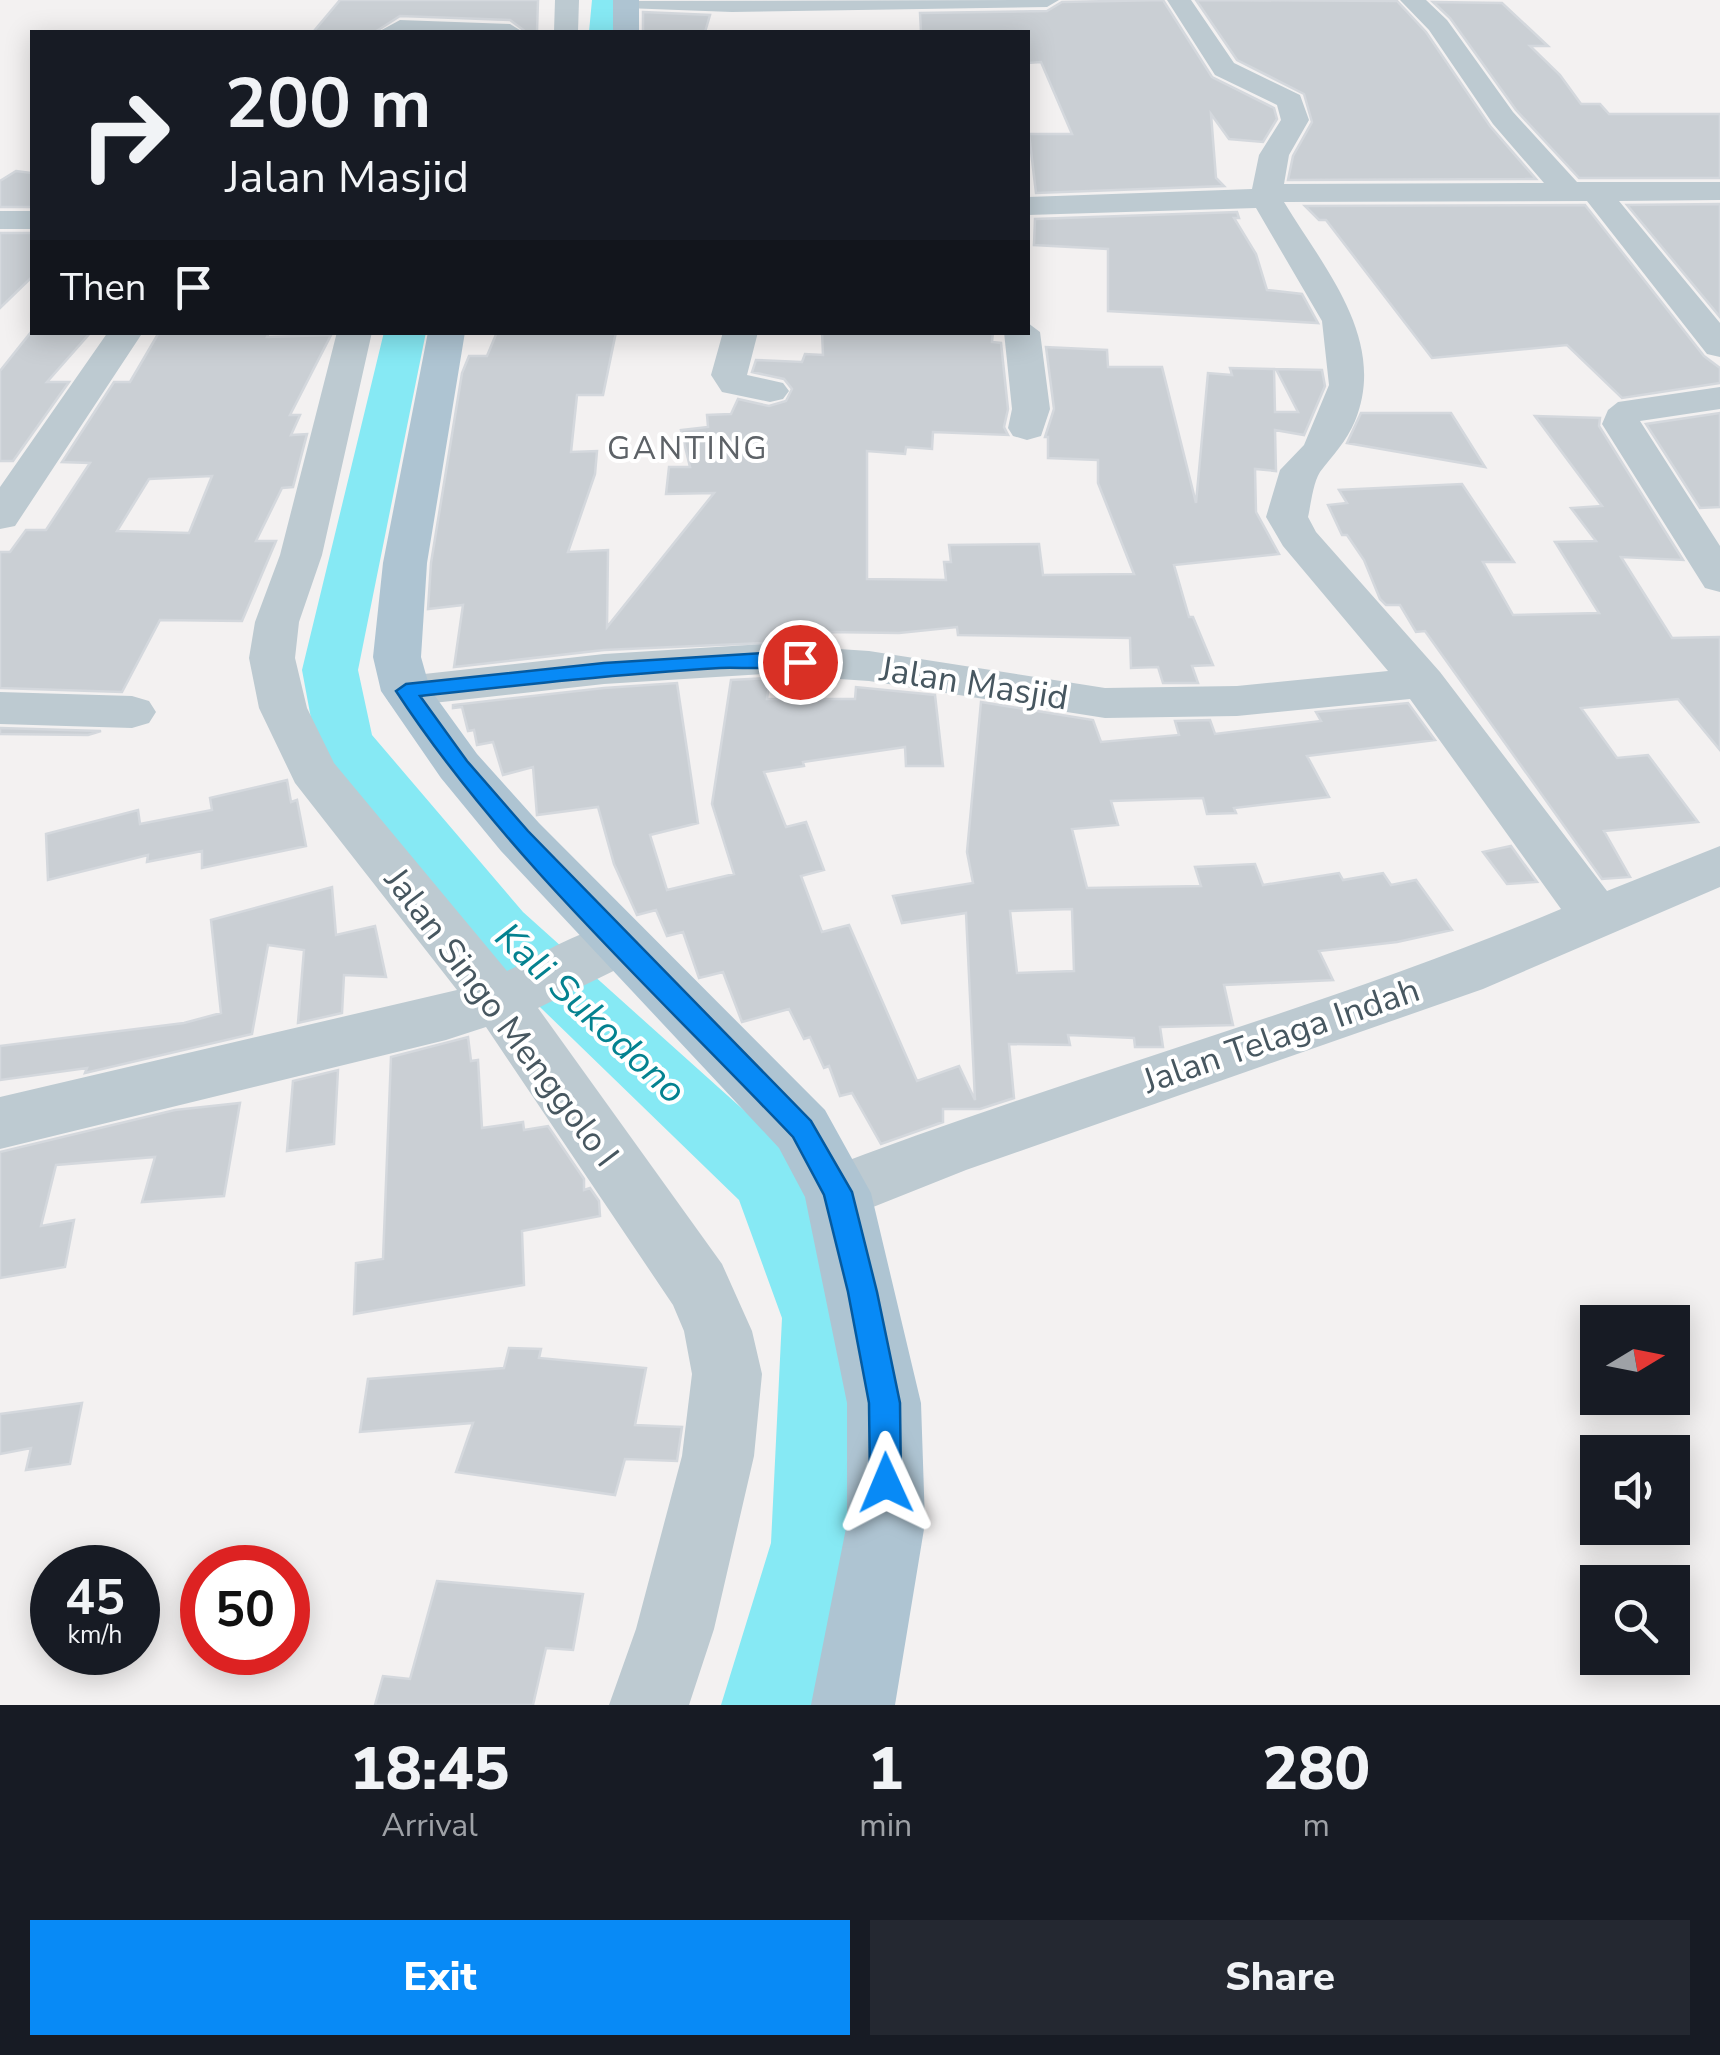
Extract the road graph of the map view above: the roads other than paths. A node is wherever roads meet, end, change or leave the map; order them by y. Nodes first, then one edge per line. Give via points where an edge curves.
1 (567, 0) edge
2 (1047, 0) edge
3 (1179, 0) edge
4 (1412, 0) edge
5 (625, 1) edge
6 (885, 4) junction
7 (396, 30) edge
8 (455, 30) edge
9 (566, 30) edge
10 (626, 30) edge
11 (896, 30) edge
12 (1720, 191) edge
13 (1583, 192) junction
14 (1266, 196) junction
15 (1030, 206) edge
16 (0, 220) edge
17 (30, 220) edge
18 (124, 335) edge
19 (354, 335) edge
20 (446, 335) edge
21 (739, 335) edge
22 (1022, 335) edge
23 (1720, 346) edge
24 (770, 391) dead end
25 (1720, 398) edge
26 (1027, 428) dead end
27 (0, 517) edge
28 (1720, 579) edge
29 (1423, 682) junction
30 (406, 691) junction
31 (0, 708) edge
32 (132, 712) dead end
33 (1720, 865) edge
34 (1598, 919) junction
35 (614, 947) junction
36 (505, 997) junction
37 (0, 1122) edge
38 (838, 1192) junction
39 (649, 1705) edge
40 (853, 1705) edge

1 - 9 street
2 - 6 street
3 - 14 street via 1224,69 1290,101 1295,120 1274,155
4 - 13 street via 1438,25 1503,118
5 - 6 street
5 - 10 main road
6 - 11 street
7 - 8 street
12 - 13 street
13 - 14 street
13 - 23 street
14 - 15 street
14 - 29 street via 1339,321 1347,386 1320,451 1300,470 1287,517
16 - 17 street
18 - 27 street
19 - 36 street, Jalan Singo Menggolo I via 272,658 284,708 313,771
20 - 30 main road via 405,563 398,658
21 - 24 street via 730,375 735,384
22 - 26 street
25 - 28 street via 1632,410 1621,424
29 - 30 street, Jalan Masjid via 1237,702 1105,703 870,666 764,659
29 - 34 street
30 - 35 main road via 459,766
31 - 32 street
33 - 34 street, Jalan Telaga Indah
34 - 38 street, Jalan Telaga Indah via 1463,974
35 - 36 street
35 - 38 main road via 802,1129
36 - 37 street via 392,1032
36 - 39 street, Jalan Singo Menggolo I via 698,1286 727,1374 718,1456
38 - 40 main road via 884,1403 886,1523

